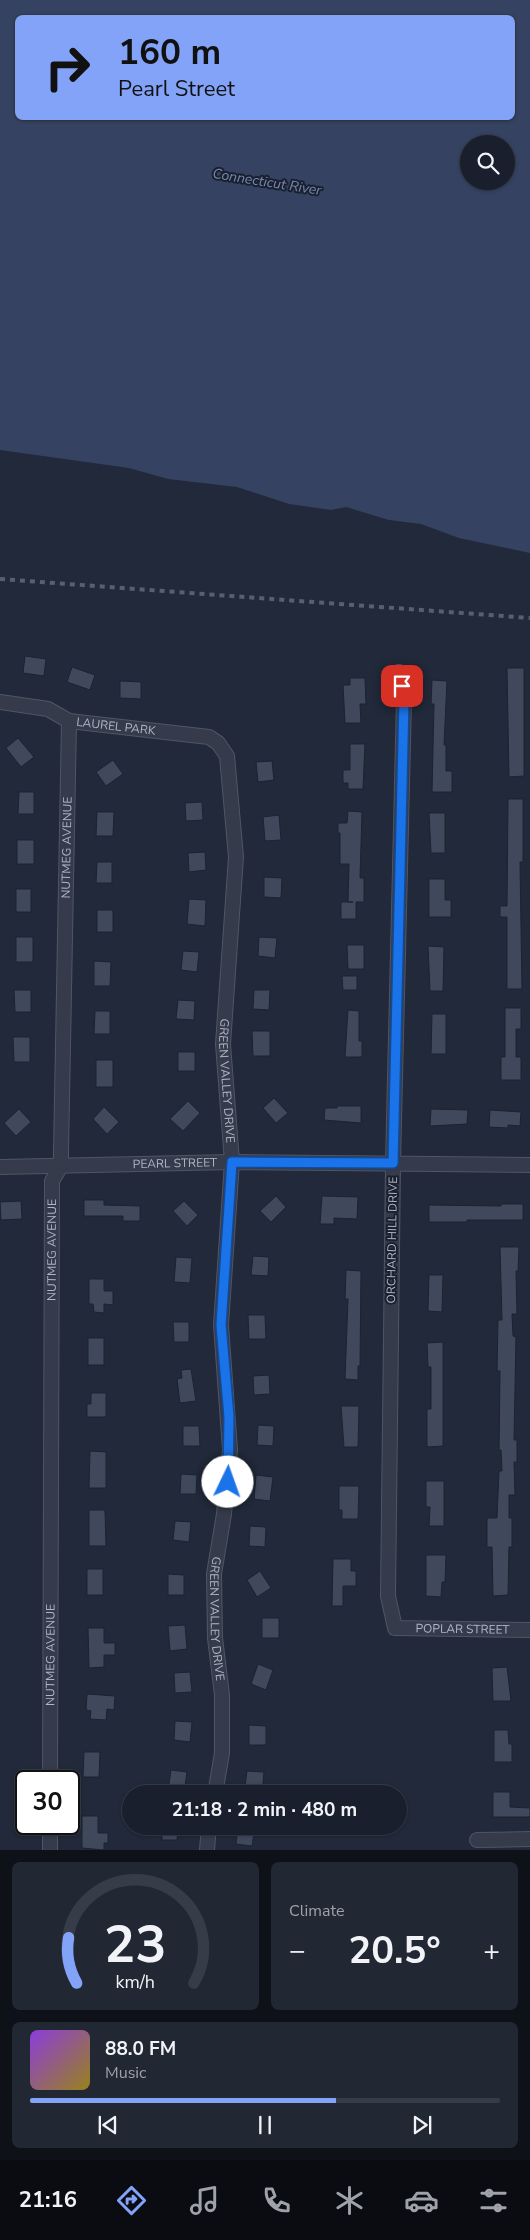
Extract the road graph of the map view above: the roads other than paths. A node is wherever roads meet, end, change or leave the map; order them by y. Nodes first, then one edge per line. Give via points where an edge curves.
1 (399, 672) dead end
2 (0, 702) edge
3 (69, 721) junction
4 (227, 756) joint
5 (232, 1162) junction
6 (393, 1163) junction
7 (530, 1165) edge
8 (60, 1166) junction
9 (0, 1167) edge
10 (395, 1628) joint
11 (530, 1630) edge
12 (50, 1770) edge
13 (216, 1785) edge
14 (50, 1835) edge
15 (209, 1835) edge
16 (530, 1839) edge
17 (477, 1840) dead end
18 (50, 1850) edge
19 (207, 1850) edge

1 - 6 street, ORCHARD HILL DRIVE via 404,700
2 - 3 street, LAUREL PARK via 48,709
3 - 4 street, LAUREL PARK via 209,737
3 - 8 street, NUTMEG AVENUE
4 - 5 street, GREEN VALLEY DRIVE via 236,857 223,1044
5 - 6 street, PEARL STREET
5 - 8 street, PEARL STREET
5 - 13 street, GREEN VALLEY DRIVE via 221,1298 230,1450 214,1574 215,1638 222,1695 222,1752
6 - 7 street, PEARL STREET
6 - 10 street, ORCHARD HILL DRIVE via 388,1596
8 - 9 street, PEARL STREET
8 - 12 street, NUTMEG AVENUE via 52,1181
10 - 11 street, POPLAR STREET
14 - 18 street
15 - 19 street
16 - 17 street

